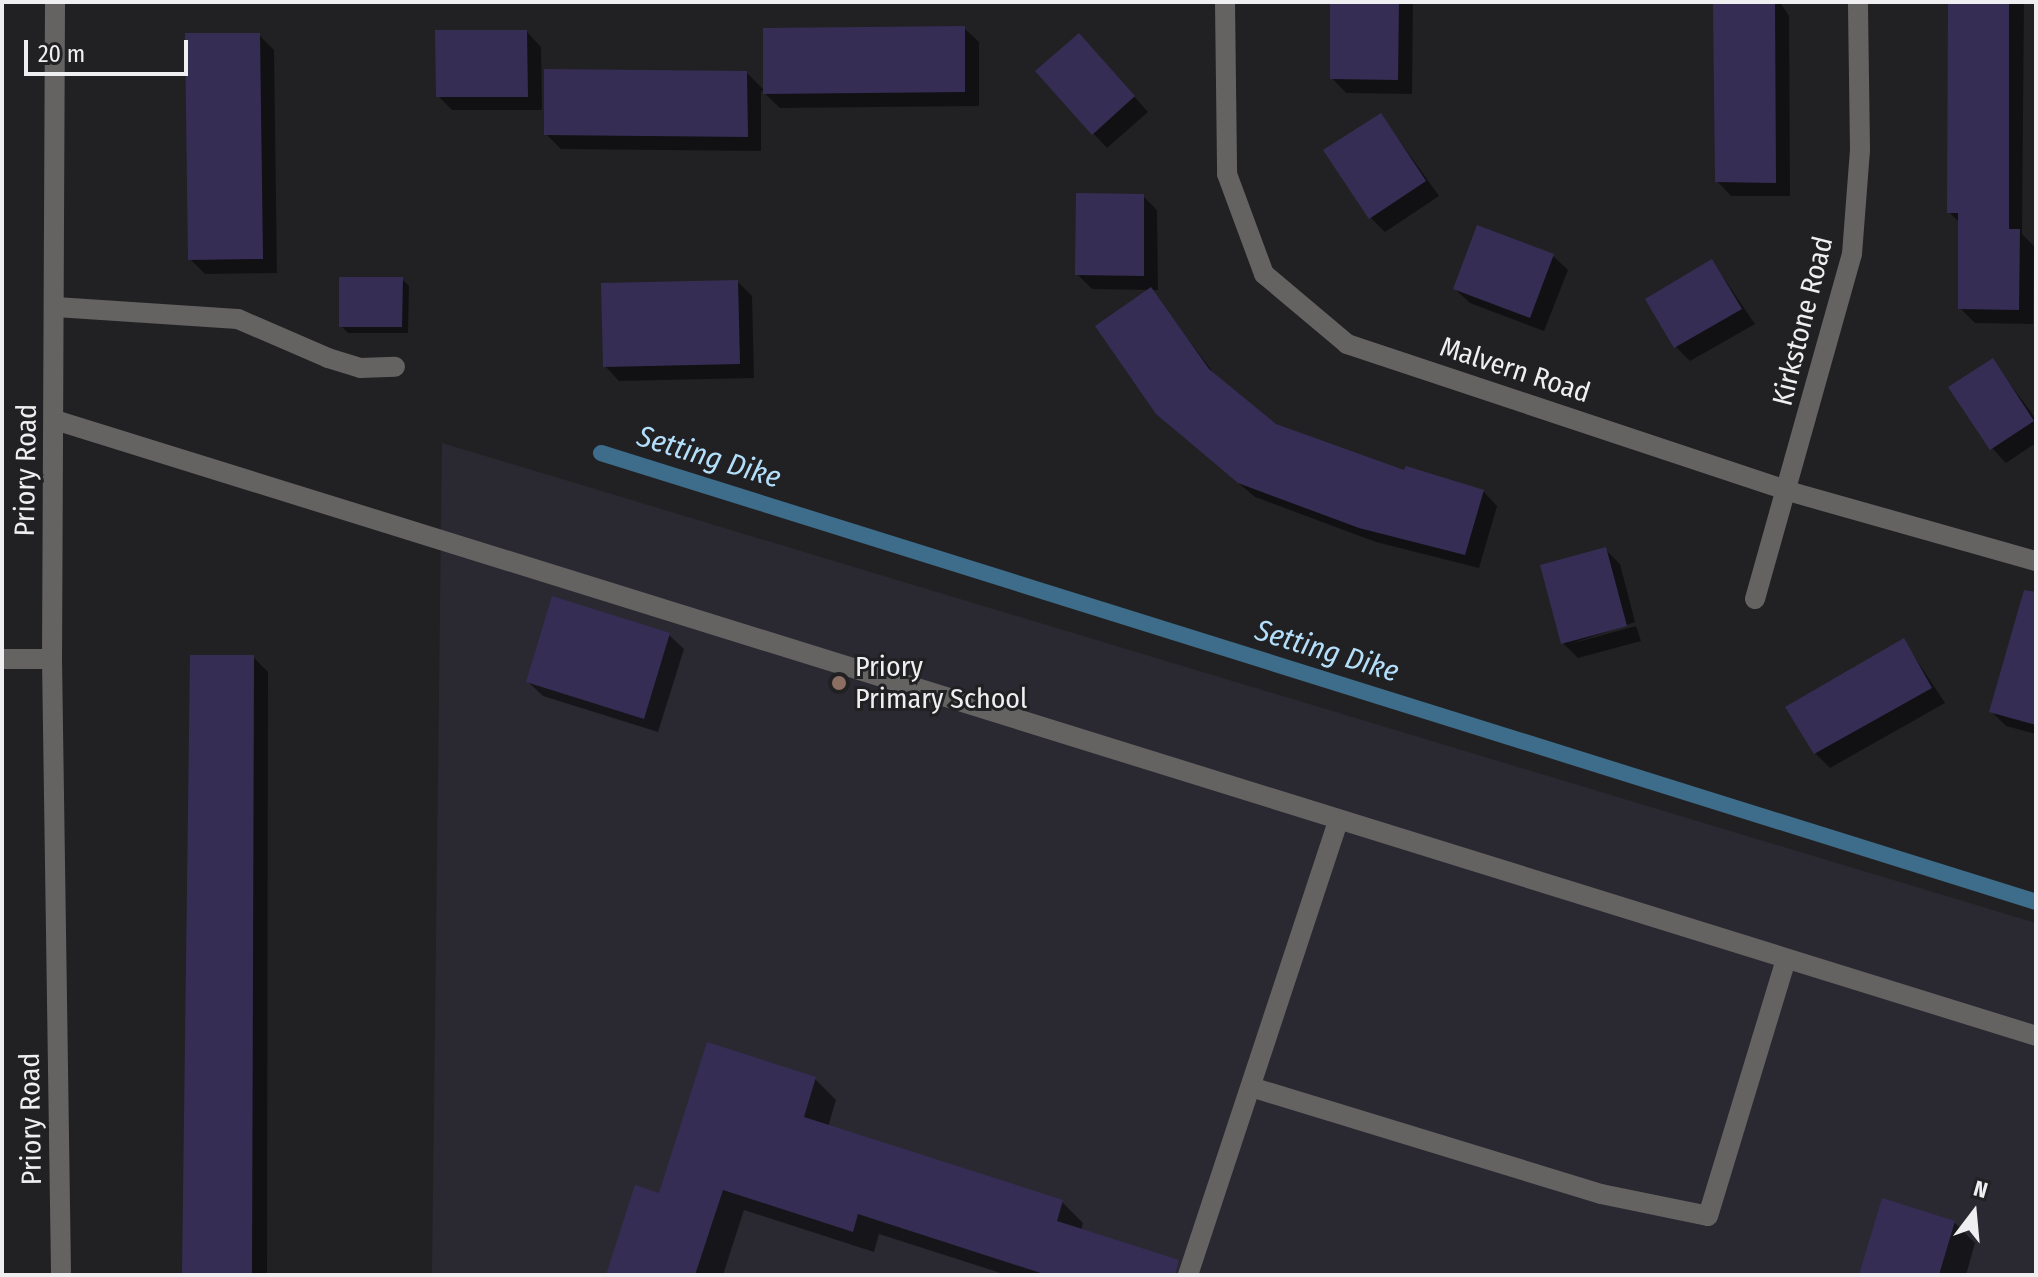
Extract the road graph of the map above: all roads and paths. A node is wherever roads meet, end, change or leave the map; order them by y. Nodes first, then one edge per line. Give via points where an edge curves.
1 (55, 2) edge
2 (1225, 2) edge
3 (1858, 2) edge
4 (56, 307) junction
5 (395, 367) dead end
6 (55, 420) junction
7 (1788, 491) junction
8 (2036, 561) edge
9 (1755, 599) dead end
10 (2, 659) edge
11 (52, 659) junction
12 (1338, 822) junction
13 (1786, 960) junction
14 (2036, 1036) edge
15 (1251, 1087) junction
16 (61, 1275) edge
17 (1188, 1275) edge

1 - 4 street, Priory Road
2 - 7 street, Malvern Road via 1227,174 1264,274 1347,344
3 - 7 street, Kirkstone Road via 1860,150 1852,254
4 - 5 street via 238,319 360,368
4 - 6 street, Priory Road
6 - 11 street, Priory Road
6 - 12 street
7 - 8 street, Malvern Road
7 - 9 street, Kirkstone Road
10 - 11 street
11 - 16 street, Priory Road
12 - 13 street
12 - 15 street
13 - 14 street
13 - 15 street via 1708,1216 1601,1194
15 - 17 street

